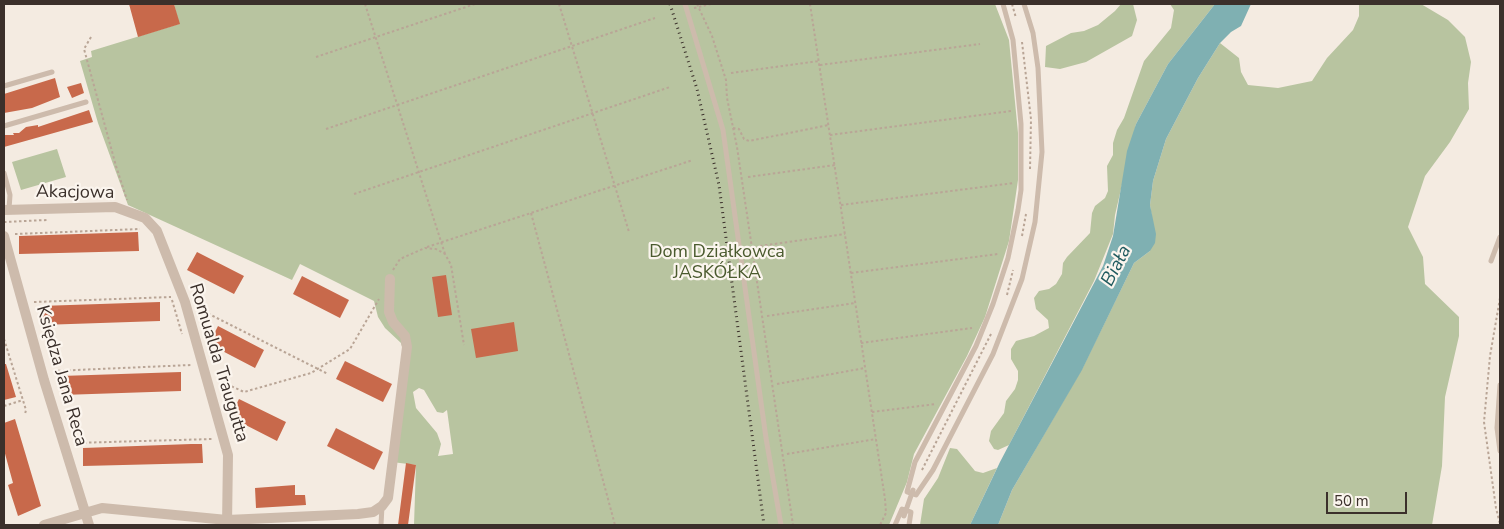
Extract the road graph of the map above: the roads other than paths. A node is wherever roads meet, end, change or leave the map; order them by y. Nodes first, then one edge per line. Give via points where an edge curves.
1 (686, 4) edge
2 (1003, 4) edge
3 (1024, 4) edge
4 (52, 72) dead end
5 (4, 86) edge
6 (86, 102) dead end
7 (4, 126) edge
8 (4, 173) edge
9 (6, 209) edge
10 (141, 221) joint
11 (5, 235) edge
12 (1500, 236) edge
13 (1491, 261) dead end
14 (390, 279) road end
15 (1500, 385) edge
16 (1500, 450) edge
17 (912, 492) junction
18 (382, 506) junction
19 (85, 514) junction
20 (905, 514) junction
21 (227, 523) edge
22 (44, 525) edge
23 (89, 525) edge
24 (381, 525) edge
25 (781, 525) edge
26 (895, 525) edge
27 (909, 525) edge

1 - 25 lane via 724,130
2 - 17 lane via 1013,40 1021,124 1018,210 1008,258 993,304 976,346 915,462 907,492
3 - 17 lane via 1033,33 1038,68 1042,152 1038,201 1022,279 1008,320 979,383 933,470 916,495
4 - 5 lane
6 - 7 lane
8 - 9 lane via 10,195
9 - 10 street, Akacjowa via 116,208 131,212
10 - 21 street, Romualda Traugutta via 157,231 185,302 228,455
11 - 19 street, Księdza Jana Reca
12 - 13 lane
14 - 18 street via 389,312 405,336 406,347 388,498
15 - 16 lane via 1497,428
17 - 20 lane
18 - 21 street via 373,512 358,514
18 - 24 lane
19 - 21 street via 102,508
19 - 22 street
19 - 23 street, Księdza Jana Reca
20 - 26 lane via 902,509
20 - 27 lane via 911,512

